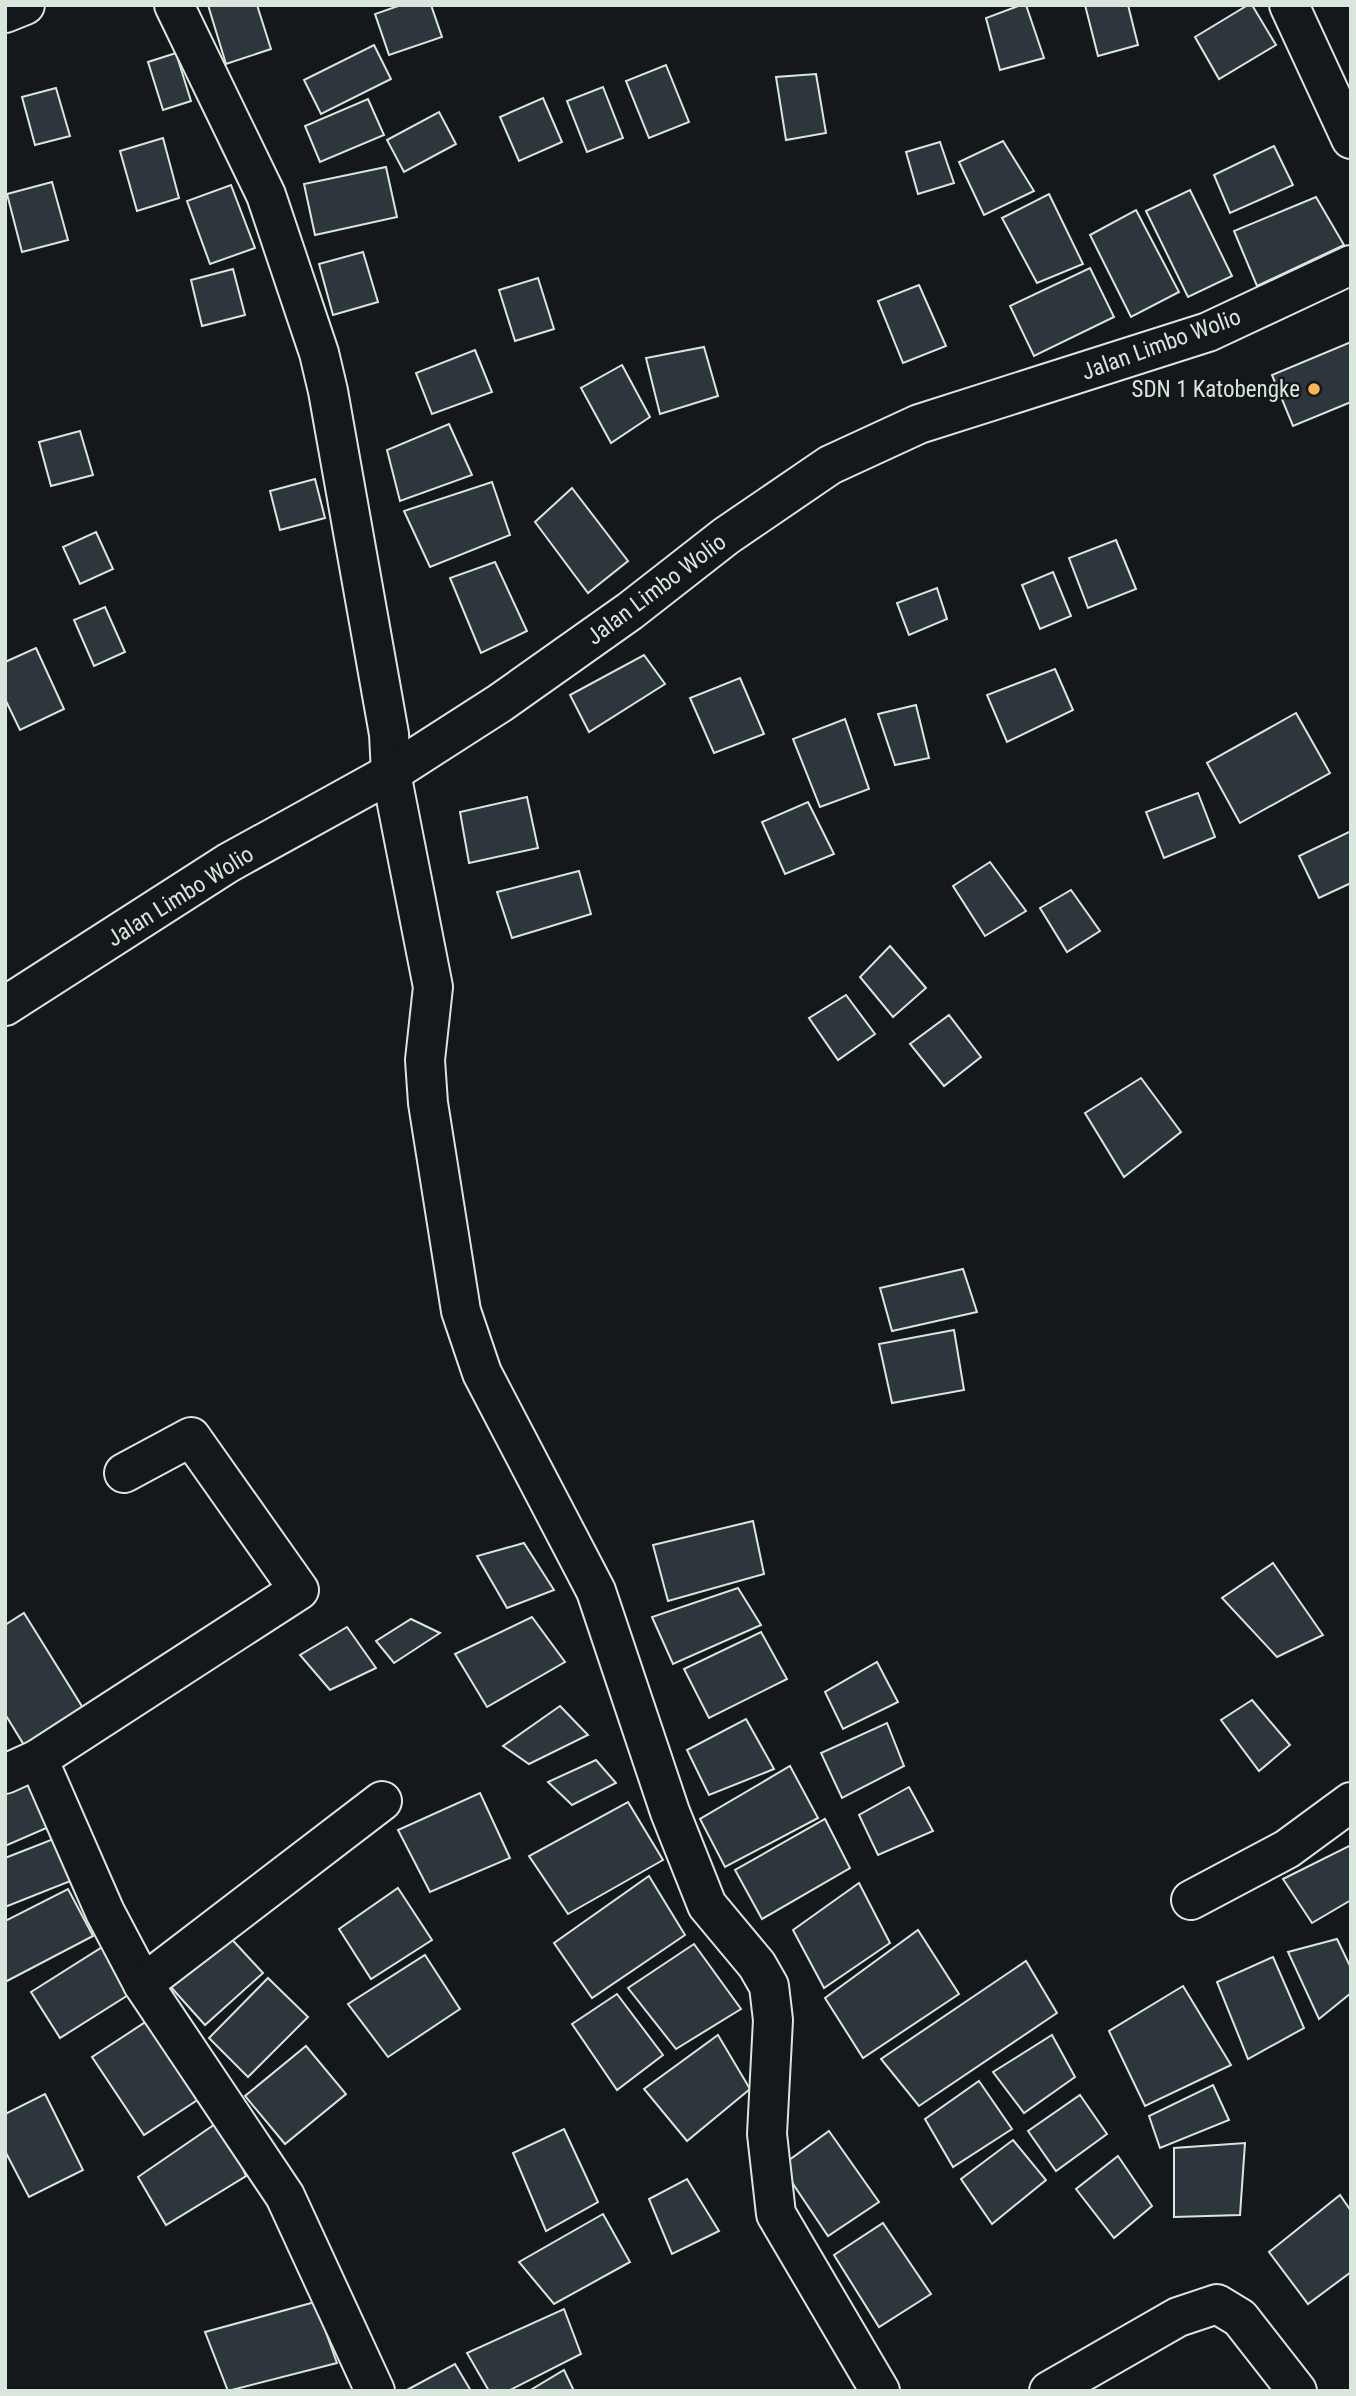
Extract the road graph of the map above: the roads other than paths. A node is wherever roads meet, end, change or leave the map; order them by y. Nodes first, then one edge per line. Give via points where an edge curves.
1 (25, 5) edge
2 (174, 5) edge
3 (1289, 5) edge
4 (5, 13) edge
5 (1351, 139) edge
6 (1351, 265) edge
7 (391, 773) junction
8 (5, 1006) edge
9 (124, 1473) dead end
10 (22, 1766) edge
11 (382, 1801) dead end
12 (1351, 1802) edge
13 (1191, 1900) dead end
14 (144, 1984) junction
15 (375, 2391) edge
16 (880, 2391) edge
17 (1049, 2391) edge
18 (1297, 2391) edge

1 - 4 main road
2 - 7 main road via 267,195 319,353 358,549 389,734
3 - 5 main road
6 - 7 main road, Jalan Limbo Wolio via 1208,332 919,424 830,465 500,703
7 - 8 main road, Jalan Limbo Wolio via 228,863
7 - 16 main road via 433,987 425,1059 428,1103 461,1311 482,1373 596,1591 670,1812 707,1905 769,1986 774,2020 767,2134 776,2214
9 - 10 main road via 191,1437 299,1590
10 - 14 main road
11 - 14 main road
12 - 13 main road via 1287,1849
14 - 15 main road via 285,2196
17 - 18 main road via 1178,2316 1217,2304 1240,2318

